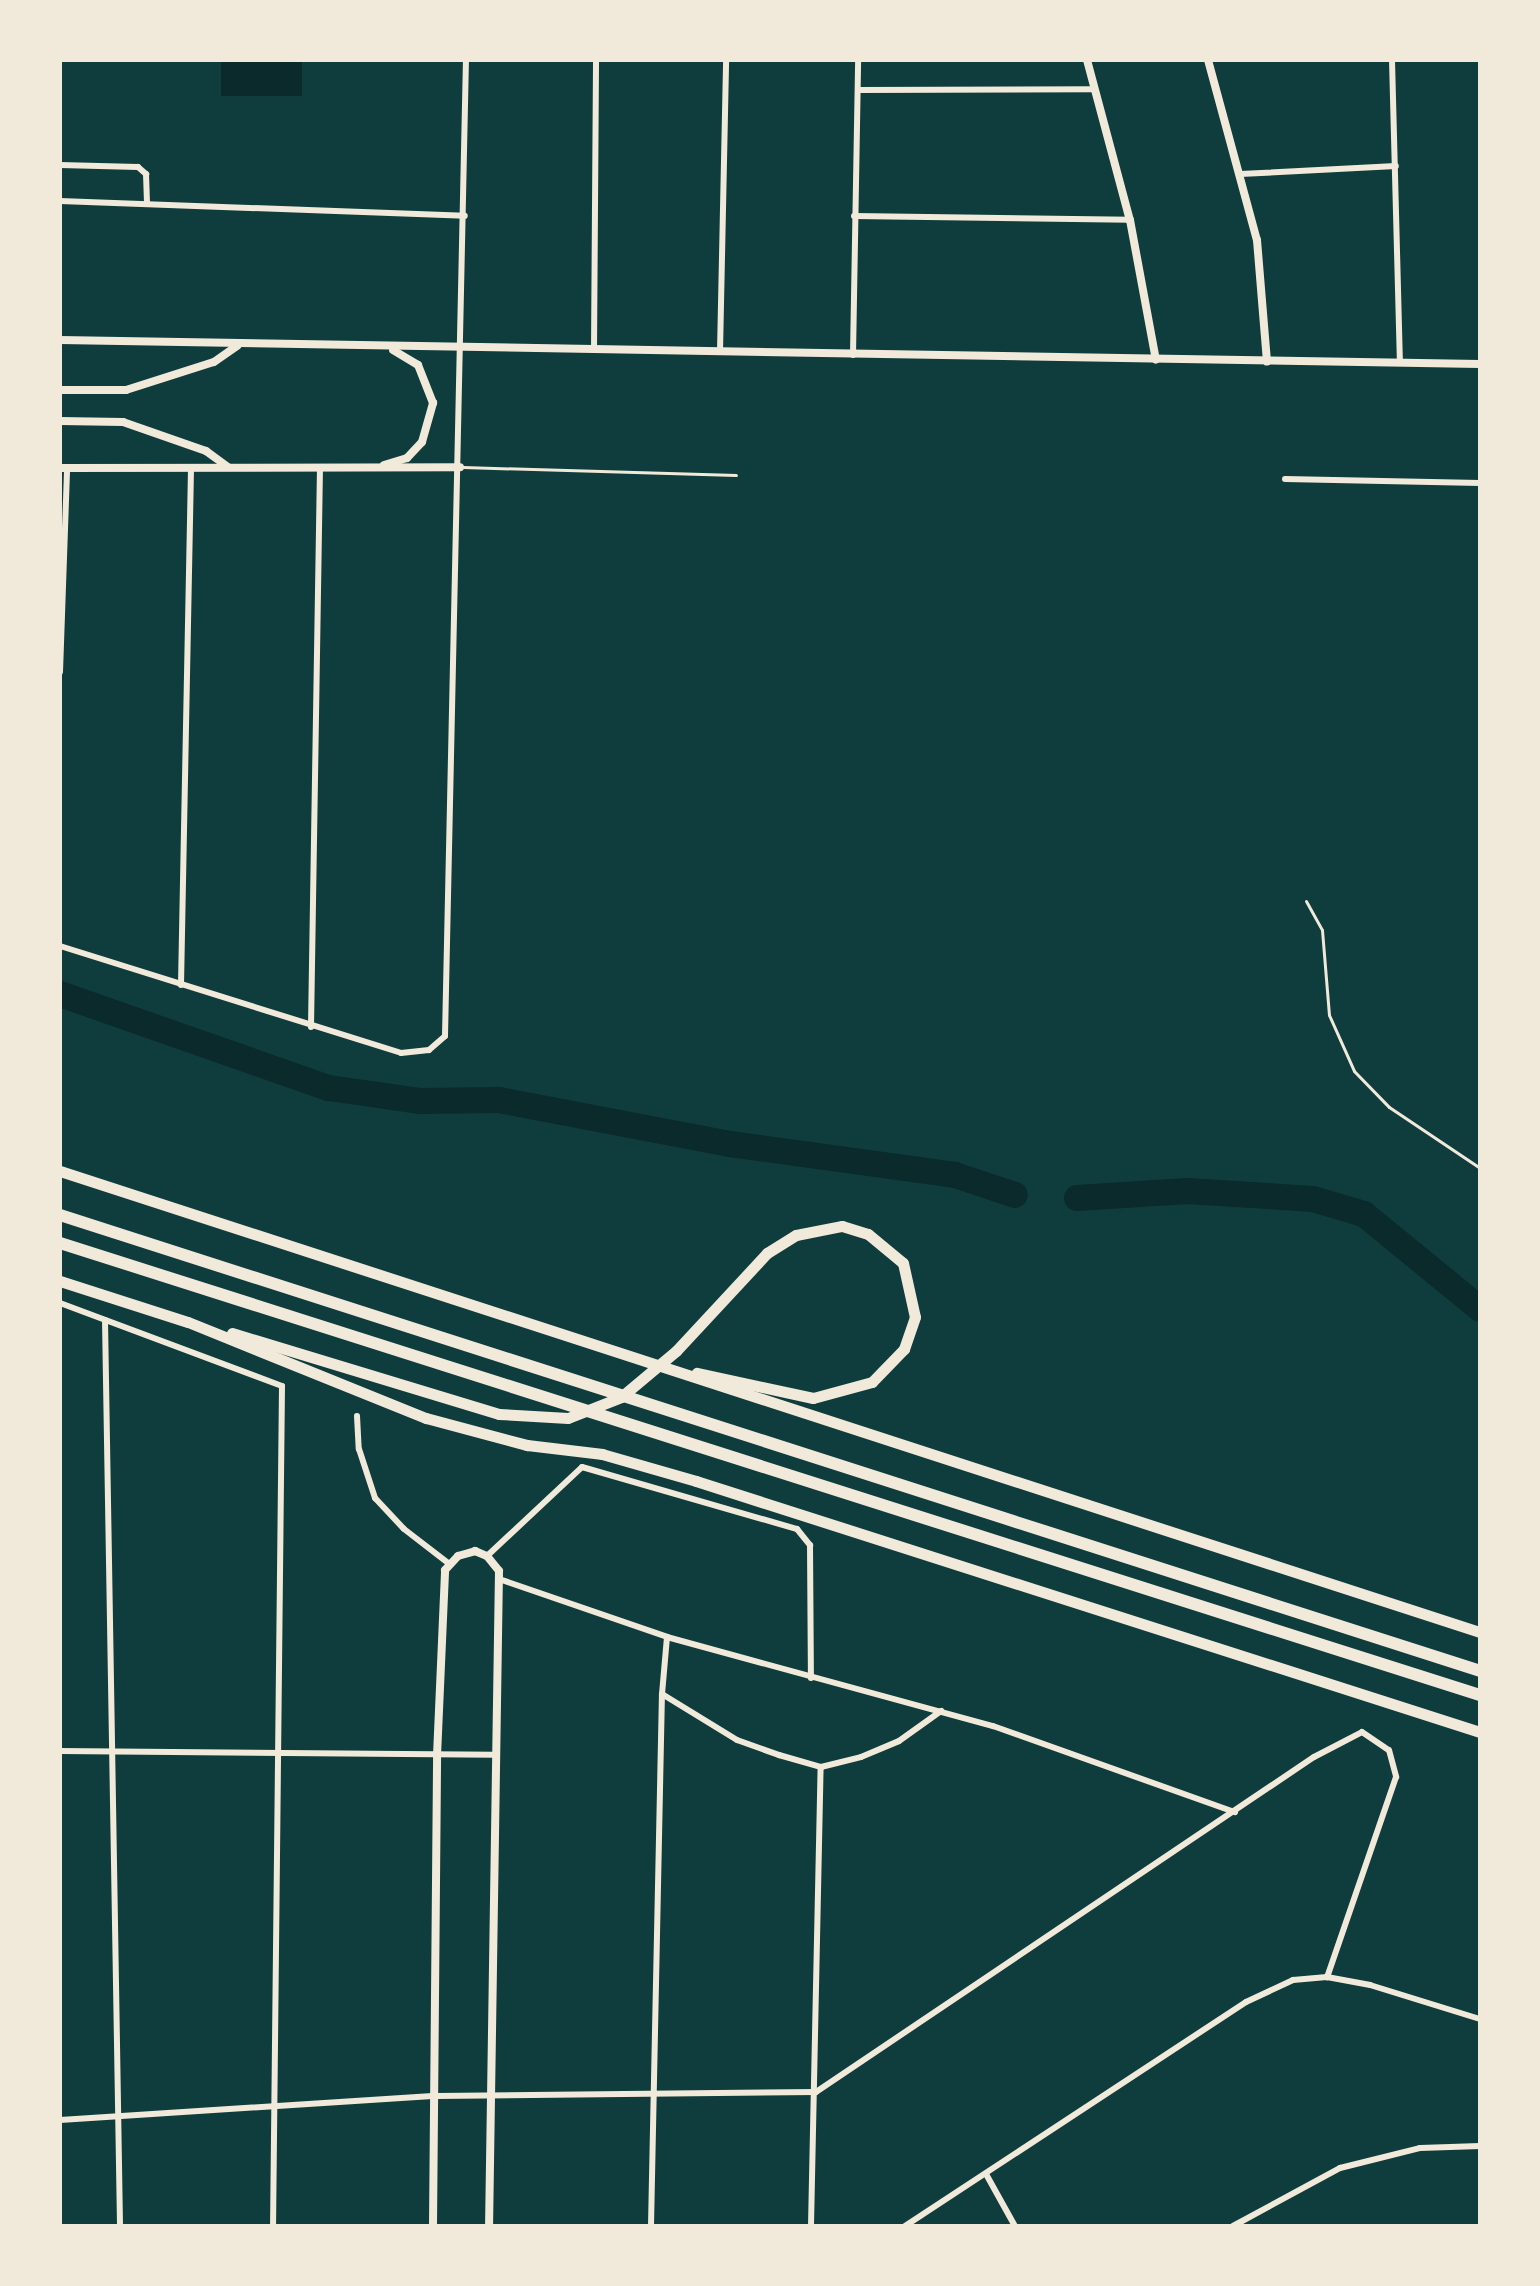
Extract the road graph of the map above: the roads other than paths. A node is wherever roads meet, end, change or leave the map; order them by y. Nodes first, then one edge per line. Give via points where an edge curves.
1 (466, 60) edge
2 (596, 60) edge
3 (726, 60) edge
4 (858, 60) edge
5 (1087, 60) edge
6 (1208, 60) edge
7 (1392, 60) edge
8 (1094, 89) junction
9 (858, 90) junction
10 (60, 165) edge
11 (1396, 166) junction
12 (1240, 174) junction
13 (60, 201) edge
14 (147, 202) junction
15 (465, 216) junction
16 (854, 216) junction
17 (1130, 220) junction
18 (60, 340) edge
19 (239, 345) junction
20 (382, 346) junction
21 (463, 349) junction
22 (594, 350) junction
23 (720, 353) junction
24 (853, 355) junction
25 (1156, 360) junction
26 (1267, 362) junction
27 (1400, 363) junction
28 (1480, 364) edge
29 (60, 390) edge
30 (60, 421) edge
31 (228, 467) junction
32 (320, 467) junction
33 (460, 467) junction
34 (63, 468) edge
35 (191, 468) junction
36 (368, 468) junction
37 (736, 475) dead end
38 (1285, 479) dead end
39 (1480, 483) edge
40 (60, 672) edge
41 (1306, 901) dead end
42 (60, 946) edge
43 (181, 985) junction
44 (311, 1027) junction
45 (1480, 1168) edge
46 (60, 1171) edge
47 (60, 1215) edge
48 (60, 1243) edge
49 (60, 1281) edge
50 (60, 1303) edge
51 (105, 1320) junction
52 (188, 1322) junction
53 (670, 1369) junction
54 (357, 1416) dead end
55 (487, 1556) junction
56 (448, 1563) junction
57 (499, 1579) junction
58 (1480, 1632) edge
59 (667, 1637) junction
60 (1480, 1671) edge
61 (811, 1678) junction
62 (662, 1694) junction
63 (1480, 1695) edge
64 (941, 1711) junction
65 (1480, 1732) edge
66 (110, 1750) junction
67 (60, 1751) edge
68 (277, 1754) junction
69 (494, 1755) junction
70 (437, 1756) junction
71 (821, 1767) junction
72 (1235, 1812) junction
73 (1327, 1977) junction
74 (1480, 2019) edge
75 (816, 2092) junction
76 (651, 2093) junction
77 (436, 2096) junction
78 (491, 2096) junction
79 (277, 2107) junction
80 (118, 2116) junction
81 (60, 2120) edge
82 (1480, 2146) edge
83 (986, 2174) junction
84 (120, 2226) edge
85 (273, 2226) edge
86 (433, 2226) edge
87 (489, 2226) edge
88 (651, 2226) edge
89 (811, 2226) edge
90 (905, 2226) edge
91 (1015, 2226) edge
92 (1233, 2226) edge

1 - 15 street
2 - 22 street
3 - 23 street
4 - 9 street
5 - 8 street
6 - 12 street
7 - 11 street
8 - 9 street
8 - 17 street
9 - 16 street
10 - 14 street via 138,167 146,174
11 - 12 street
11 - 27 street
12 - 26 street via 1257,240
13 - 14 street
14 - 15 street
15 - 21 street
16 - 17 street
16 - 24 street
17 - 25 street
18 - 19 street
19 - 20 street
19 - 29 street via 214,362 126,390
20 - 21 street
20 - 36 street via 403,352 418,365 433,403 422,442 407,458
21 - 22 street
21 - 33 street
22 - 23 street
23 - 24 street
24 - 25 street
25 - 26 street
26 - 27 street
27 - 28 street
30 - 31 street via 123,422 206,451
31 - 32 street
31 - 35 street
32 - 36 street
32 - 44 street
33 - 36 street
33 - 37 lane
33 - 44 street via 447,839 449,1022 445,1036 429,1050 401,1053
34 - 35 street
34 - 40 street
35 - 43 street
38 - 39 street
41 - 45 lane via 1322,930 1329,1015 1354,1071 1389,1107
42 - 43 street
43 - 44 street
46 - 53 highway
47 - 60 highway
48 - 63 highway
49 - 52 highway
50 - 51 street
51 - 66 street
51 - 68 street via 282,1386
52 - 53 highway via 522,1418 583,1414 621,1397 676,1351 767,1253 819,1228 842,1226 868,1234 903,1263 915,1317 892,1366 872,1382 835,1396 788,1396
52 - 65 highway via 426,1418 527,1445 602,1454 696,1481
53 - 58 highway
54 - 56 street via 359,1449 375,1498
55 - 56 street via 467,1552
55 - 57 street
55 - 61 street via 577,1470 593,1470 797,1529 810,1545
56 - 70 street
57 - 59 street
57 - 69 street
59 - 61 street
59 - 62 street
61 - 64 street
62 - 71 street via 737,1740
62 - 76 street
64 - 71 street via 899,1741
64 - 72 street
66 - 67 street
66 - 68 street
66 - 80 street
68 - 70 street
68 - 79 street
69 - 70 street
69 - 78 street
70 - 77 street
71 - 75 street
72 - 73 street via 1314,1757 1362,1732 1389,1750 1396,1777
72 - 75 street
73 - 74 street via 1428,2000
73 - 83 street via 1267,1990
75 - 76 street
75 - 89 street
76 - 78 street
76 - 88 street
77 - 78 street
77 - 79 street
77 - 86 street
78 - 87 street
79 - 80 street
79 - 85 street
80 - 81 street
80 - 84 street
82 - 92 street via 1420,2148 1340,2168
83 - 90 street
83 - 91 street

